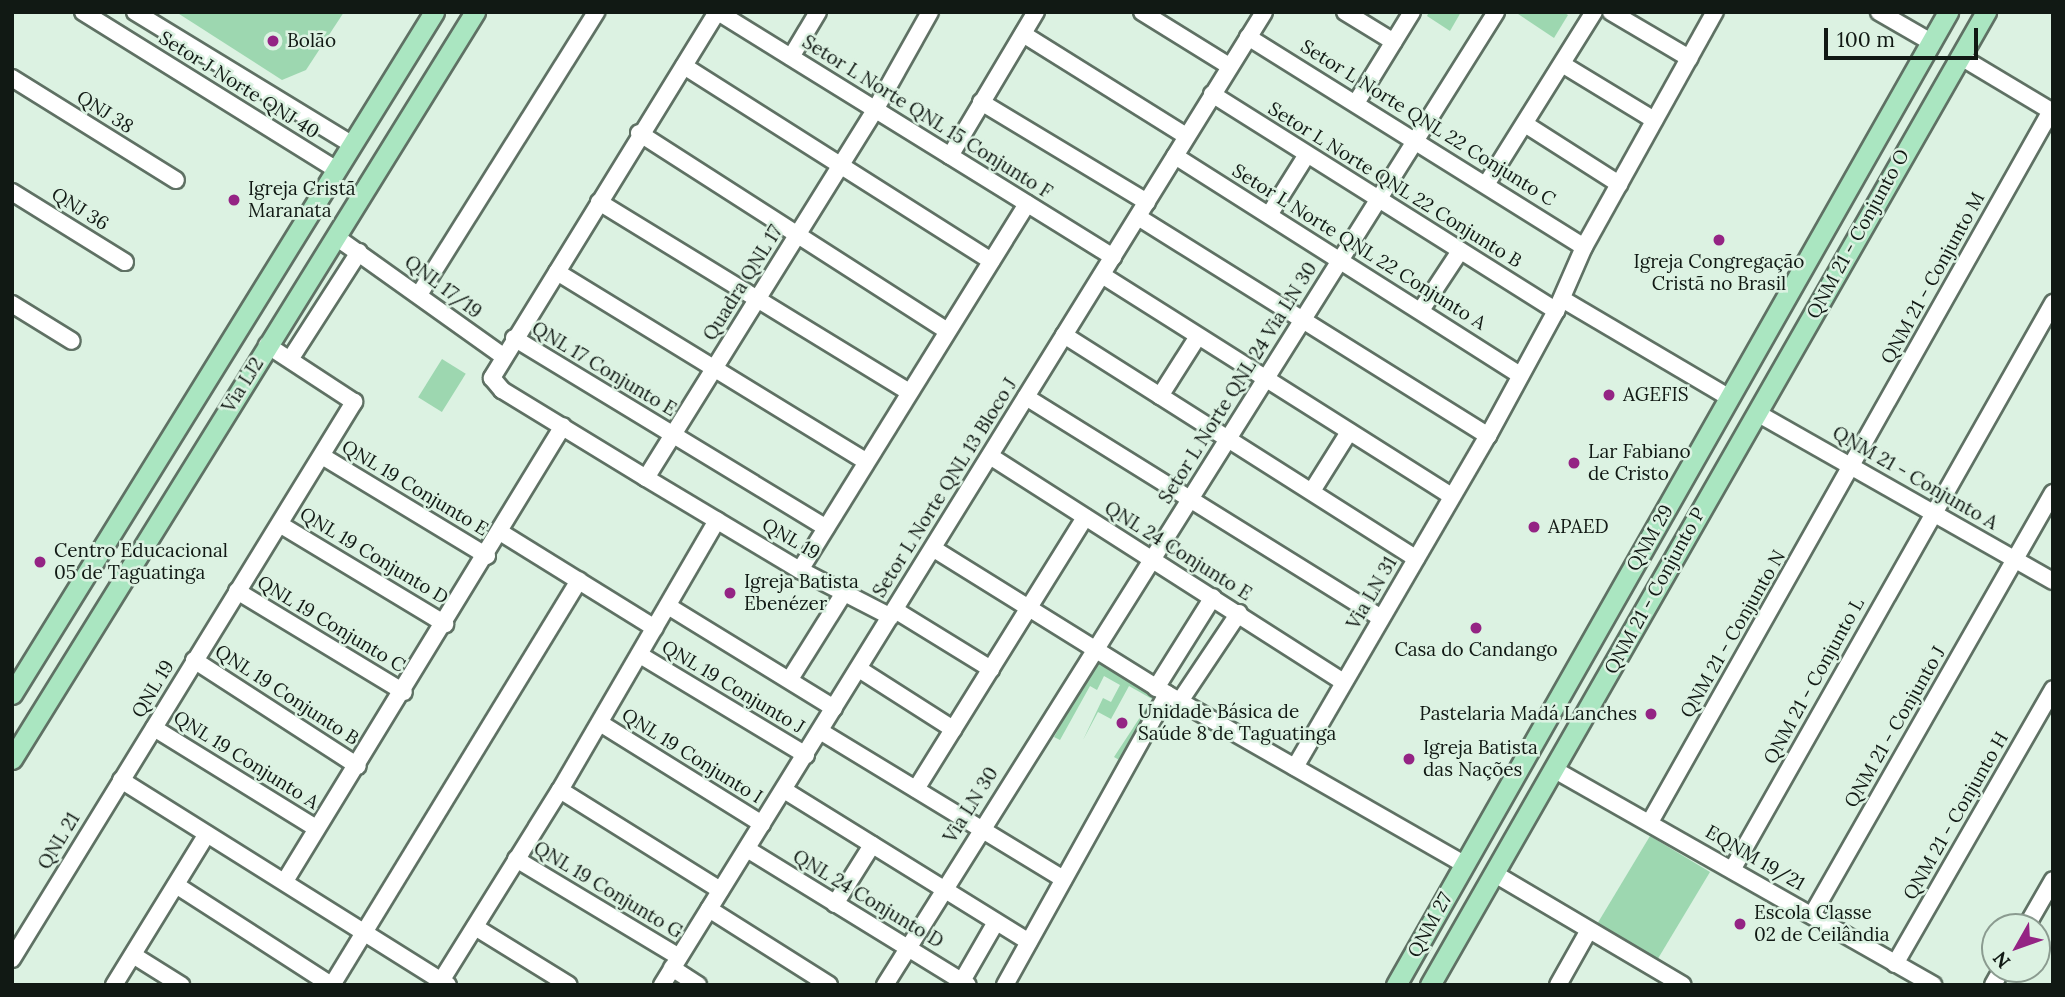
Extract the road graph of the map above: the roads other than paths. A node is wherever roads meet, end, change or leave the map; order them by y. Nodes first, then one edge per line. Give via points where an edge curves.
1 (83, 12) edge
2 (135, 12) edge
3 (435, 12) edge
4 (474, 12) edge
5 (596, 12) edge
6 (717, 12) edge
7 (818, 12) edge
8 (930, 12) edge
9 (1036, 12) edge
10 (1142, 12) edge
11 (1264, 12) edge
12 (1345, 12) edge
13 (1412, 12) edge
14 (1496, 12) edge
15 (1594, 12) edge
16 (1611, 12) edge
17 (1715, 12) edge
18 (1879, 12) edge
19 (1948, 12) edge
20 (1986, 12) edge
21 (1023, 34) junction
22 (1248, 37) junction
23 (1394, 42) junction
24 (1926, 50) junction
25 (791, 57) junction
26 (1961, 57) junction
27 (1689, 58) junction
28 (1562, 64) junction
29 (684, 66) junction
30 (1229, 66) junction
31 (399, 70) junction
32 (233, 74) junction
33 (12, 78) edge
34 (427, 89) junction
35 (1212, 94) junction
36 (217, 97) junction
37 (981, 102) junction
38 (1356, 103) junction
39 (293, 110) junction
40 (875, 110) junction
41 (2052, 112) edge
42 (1654, 120) junction
43 (1525, 124) junction
44 (639, 132) junction
45 (277, 133) junction
46 (1186, 136) junction
47 (1415, 139) junction
48 (1910, 142) junction
49 (354, 145) junction
50 (950, 156) junction
51 (1175, 156) junction
52 (1306, 156) junction
53 (840, 164) junction
54 (337, 170) junction
55 (176, 180) dead end
56 (1487, 183) junction
57 (1619, 184) junction
58 (12, 192) edge
59 (1378, 199) junction
60 (598, 202) junction
61 (1147, 202) junction
62 (1027, 204) junction
63 (1269, 215) junction
64 (1138, 217) junction
65 (799, 232) junction
66 (336, 237) junction
67 (1584, 247) junction
68 (1460, 251) junction
69 (359, 252) junction
70 (1113, 257) junction
71 (1342, 260) junction
72 (991, 261) junction
73 (125, 262) dead end
74 (557, 272) junction
75 (1102, 275) junction
76 (420, 293) junction
77 (756, 299) junction
78 (1784, 302) junction
79 (2053, 303) edge
80 (12, 304) edge
81 (1559, 305) junction
82 (1421, 310) junction
83 (1303, 320) junction
84 (947, 331) junction
85 (1064, 335) junction
86 (514, 338) junction
87 (1197, 338) junction
88 (72, 341) dead end
89 (267, 345) junction
90 (503, 356) junction
91 (291, 358) junction
92 (715, 366) junction
93 (1520, 374) junction
94 (1265, 380) junction
95 (909, 392) junction
96 (1160, 396) junction
97 (1026, 397) junction
98 (1730, 398) junction
99 (1758, 410) junction
100 (1720, 415) junction
101 (563, 426) junction
102 (1349, 432) junction
103 (674, 435) junction
104 (1488, 436) junction
105 (1227, 439) junction
106 (322, 456) junction
107 (990, 456) junction
108 (866, 461) junction
109 (1852, 465) junction
110 (646, 478) junction
111 (1312, 491) junction
112 (1710, 492) junction
113 (2053, 493) edge
114 (1451, 496) junction
115 (1190, 499) junction
116 (1933, 514) junction
117 (1085, 517) junction
118 (717, 520) junction
119 (281, 525) junction
120 (826, 528) junction
121 (500, 532) junction
122 (934, 548) junction
123 (487, 556) junction
124 (1153, 558) junction
125 (1416, 558) junction
126 (2015, 559) junction
127 (800, 570) junction
128 (579, 580) junction
129 (2053, 581) edge
130 (237, 591) junction
131 (844, 593) junction
132 (1213, 597) junction
133 (73, 600) junction
134 (668, 606) junction
135 (1029, 607) junction
136 (893, 613) junction
137 (1238, 613) junction
138 (100, 617) junction
139 (1381, 618) junction
140 (55, 624) junction
141 (445, 624) junction
142 (655, 628) junction
143 (82, 648) junction
144 (1093, 648) junction
145 (639, 655) junction
146 (194, 660) junction
147 (1580, 660) junction
148 (859, 669) junction
149 (991, 669) junction
150 (790, 679) junction
151 (1344, 682) junction
152 (2053, 689) edge
153 (404, 692) junction
154 (12, 694) edge
155 (1168, 695) junction
156 (834, 708) junction
157 (600, 723) junction
158 (153, 728) junction
159 (953, 729) junction
160 (820, 731) junction
161 (1564, 751) junction
162 (806, 755) junction
163 (12, 759) edge
164 (358, 766) junction
165 (1295, 766) junction
166 (1555, 770) junction
167 (121, 780) junction
168 (784, 789) junction
169 (916, 789) junction
170 (560, 790) junction
171 (1650, 822) junction
172 (762, 824) junction
173 (316, 828) junction
174 (980, 830) junction
175 (207, 834) junction
176 (872, 845) junction
177 (747, 849) junction
178 (516, 859) junction
179 (1464, 864) junction
180 (1732, 870) junction
181 (1495, 874) junction
182 (1063, 879) junction
183 (2053, 880) edge
184 (285, 881) junction
185 (176, 886) junction
186 (720, 890) junction
187 (944, 890) junction
188 (1450, 890) junction
189 (835, 904) junction
190 (709, 909) junction
191 (2034, 913) edge
192 (1812, 915) junction
193 (996, 922) junction
194 (475, 927) junction
195 (363, 930) junction
196 (1589, 930) junction
197 (1029, 942) junction
198 (908, 948) junction
199 (133, 956) junction
200 (12, 959) edge
201 (676, 963) junction
202 (1895, 964) junction
203 (1433, 978) edge
204 (444, 983) edge
205 (965, 983) edge
206 (1674, 983) edge
207 (114, 985) edge
208 (181, 985) edge
209 (332, 985) edge
210 (569, 985) edge
211 (662, 985) edge
212 (698, 985) edge
213 (829, 985) edge
214 (885, 985) edge
215 (1005, 985) edge
216 (1396, 985) edge
217 (1558, 985) edge
218 (1933, 985) edge

1 - 36 street, Setor J Norte QNJ 40
2 - 32 street
3 - 31 main road, Via LJ2
4 - 34 main road, Via LJ2
5 - 76 street
6 - 25 street, Setor L Norte QNL 15 Conjunto F
6 - 29 street
7 - 25 street
8 - 40 street, Quadra QNL 17
9 - 21 street
10 - 30 street
11 - 22 street, Setor L Norte QNL 13 Bloco J
12 - 23 street
13 - 23 street
14 - 47 street, Setor L Norte QNL 24 Via LN 30
15 - 28 street
16 - 27 street
17 - 27 street, Via LN 31
18 - 24 street
19 - 24 main road
20 - 26 main road, QNM 21 - Conjunto O
21 - 37 street
21 - 46 street
22 - 30 street, Setor L Norte QNL 13 Bloco J
22 - 38 street, Setor L Norte QNL 22 Conjunto C
23 - 38 street
24 - 48 main road via 1915,87 1891,134 1897,142
24 - 78 main road, QNM 29
25 - 40 street, Setor L Norte QNL 15 Conjunto F
26 - 41 street
26 - 48 main road, QNM 21 - Conjunto O
27 - 42 street, Via LN 31
28 - 42 street
28 - 43 street
29 - 44 street
29 - 53 street
30 - 35 street, Setor L Norte QNL 13 Bloco J
31 - 34 main road
31 - 49 main road, Via LJ2
32 - 36 street via 221,84
32 - 39 street
33 - 55 street, QNJ 38
34 - 66 main road, Via LJ2
35 - 46 street, Setor L Norte QNL 13 Bloco J
35 - 52 street, Setor L Norte QNL 22 Conjunto B
36 - 45 street, Setor J Norte QNJ 40
37 - 50 street
37 - 61 street
38 - 47 street, Setor L Norte QNL 22 Conjunto C
39 - 45 street via 290,125
39 - 49 street
40 - 50 street, Setor L Norte QNL 15 Conjunto F
40 - 53 street, Quadra QNL 17
41 - 109 street, QNM 21 - Conjunto M
42 - 57 street, Via LN 31
43 - 56 street
43 - 57 street
44 - 60 street
44 - 65 street
45 - 54 street, Setor J Norte QNJ 40
46 - 51 street, Setor L Norte QNL 13 Bloco J
47 - 56 street, Setor L Norte QNL 22 Conjunto C
47 - 59 street, Setor L Norte QNL 24 Via LN 30
48 - 99 main road, QNM 21 - Conjunto O
49 - 54 main road, Via LJ2
50 - 62 street, Setor L Norte QNL 15 Conjunto F
51 - 61 street, Setor L Norte QNL 13 Bloco J
51 - 63 street, Setor L Norte QNL 22 Conjunto A
52 - 59 street, Setor L Norte QNL 22 Conjunto B
52 - 63 street
53 - 65 street, Quadra QNL 17
53 - 72 street
54 - 133 main road, Via LJ2
56 - 67 street, Setor L Norte QNL 22 Conjunto C
57 - 67 street, Via LN 31
58 - 73 street, QNJ 36
59 - 68 street, Setor L Norte QNL 22 Conjunto B
59 - 71 street, Setor L Norte QNL 24 Via LN 30
60 - 74 street
60 - 77 street
61 - 64 street, Setor L Norte QNL 13 Bloco J
62 - 70 street, Setor L Norte QNL 15 Conjunto F
62 - 72 street
63 - 71 street, Setor L Norte QNL 22 Conjunto A
64 - 70 street, Setor L Norte QNL 13 Bloco J
64 - 83 street
65 - 77 street, Quadra QNL 17
65 - 84 street
66 - 69 street, QNL 17/19
66 - 89 main road, Via LJ2
67 - 81 street, Via LN 31
68 - 81 street, Setor L Norte QNL 22 Conjunto B
68 - 82 street
69 - 76 street, QNL 17/19
69 - 91 street
70 - 75 street, Setor L Norte QNL 13 Bloco J
71 - 82 street, Setor L Norte QNL 22 Conjunto A
71 - 83 street, Setor L Norte QNL 24 Via LN 30
72 - 84 street
74 - 86 street
74 - 92 street
75 - 85 street, Setor L Norte QNL 13 Bloco J
75 - 87 street
76 - 90 street, QNL 17/19
77 - 92 street, Quadra QNL 17
77 - 95 street
78 - 98 main road, QNM 29
78 - 99 main road via 1798,300 1804,313 1773,367
79 - 116 street, QNM 21 - Conjunto L
80 - 88 street
81 - 93 street, Via LN 31
81 - 98 street, Setor L Norte QNL 22 Conjunto B
82 - 93 street, Setor L Norte QNL 22 Conjunto A
83 - 94 street, Setor L Norte QNL 24 Via LN 30
83 - 104 street
84 - 95 street
85 - 96 street
85 - 97 street, Setor L Norte QNL 13 Bloco J
86 - 90 street
86 - 103 street, QNL 17 Conjunto E
87 - 94 street
87 - 96 street
89 - 91 street
89 - 138 main road, Via LJ2
90 - 101 street, QNL 19 via 494,371 496,384
91 - 106 street via 354,402
92 - 103 street, Quadra QNL 17
92 - 108 street
93 - 104 street, Via LN 31
94 - 102 street
94 - 105 street, Setor L Norte QNL 24 Via LN 30
95 - 108 street
96 - 105 street
97 - 107 street, Setor L Norte QNL 13 Bloco J
97 - 115 street
98 - 100 main road, QNM 29
99 - 109 street, QNM 21 - Conjunto A
99 - 112 main road, QNM 21 - Conjunto P
100 - 112 main road via 1690,485 1696,495
100 - 147 main road, QNM 29
101 - 110 street, QNL 19
101 - 121 street
102 - 111 street
102 - 114 street
103 - 110 street, Quadra QNL 17
103 - 120 street, QNL 17 Conjunto E
104 - 114 street, Via LN 31
105 - 111 street
105 - 115 street, Setor L Norte QNL 24 Via LN 30
106 - 119 street, QNL 19
106 - 123 street, QNL 19 Conjunto E
107 - 117 street, QNL 24 Conjunto E
107 - 122 street, Setor L Norte QNL 13 Bloco J
108 - 120 street
109 - 116 street, QNM 21 - Conjunto A
109 - 171 street, QNM 21 - Conjunto N
110 - 118 street, QNL 19
111 - 125 street
112 - 161 main road, QNM 21 - Conjunto P
113 - 126 street, QNM 21 - Conjunto J
114 - 125 street, Via LN 31
115 - 124 street, Setor L Norte QNL 24 Via LN 30
115 - 139 street
116 - 126 street, QNM 21 - Conjunto A
116 - 180 street, QNM 21 - Conjunto L
117 - 124 street, QNL 24 Conjunto E
117 - 135 street
118 - 127 street, QNL 19
118 - 134 street
119 - 130 street, QNL 19
119 - 141 street, QNL 19 Conjunto D
120 - 127 street
121 - 123 street
121 - 128 street
122 - 135 street
122 - 136 street, Setor L Norte QNL 13 Bloco J
123 - 141 street
124 - 132 street, QNL 24 Conjunto E
124 - 144 street, Setor L Norte QNL 24 Via LN 30
125 - 139 street, Via LN 31
126 - 129 street, QNM 21 - Conjunto A
126 - 192 street, QNM 21 - Conjunto J
127 - 131 street, QNL 19
128 - 142 street
128 - 195 street
130 - 146 street, QNL 19
130 - 153 street, QNL 19 Conjunto C
131 - 136 street, QNL 19
131 - 150 street
132 - 137 street, QNL 24 Conjunto E
132 - 155 street
133 - 138 main road via 84,613
133 - 140 main road, Via LJ2
134 - 142 street
134 - 150 street
135 - 144 street
135 - 149 street
136 - 148 street, Setor L Norte QNL 13 Bloco J
136 - 149 street, QNL 19
137 - 151 street, QNL 24 Conjunto E
137 - 155 street
138 - 143 main road, Via LJ2
139 - 151 street, Via LN 31
140 - 143 main road via 64,623 75,630
140 - 154 main road, Via LJ2
141 - 153 street
142 - 145 street
143 - 163 main road, Via LJ2
144 - 155 street
144 - 174 street, Via LN 30
145 - 157 street
145 - 162 street, QNL 19 Conjunto J
146 - 158 street, QNL 19
146 - 164 street, QNL 19 Conjunto B
147 - 161 main road via 1591,657 1601,669 1576,714
147 - 179 main road, QNM 29
148 - 156 street, Setor L Norte QNL 13 Bloco J
148 - 159 street
149 - 159 street
150 - 156 street
151 - 165 street, Via LN 31
152 - 202 street, QNM 21 - Conjunto H
153 - 164 street
155 - 165 street
155 - 182 street
156 - 160 street, Setor L Norte QNL 13 Bloco J
157 - 170 street
157 - 172 street, QNL 19 Conjunto I
158 - 167 street, QNL 19
158 - 173 street, QNL 19 Conjunto A
159 - 169 street
160 - 162 street, Setor L Norte QNL 13 Bloco J
160 - 169 street
161 - 166 main road, QNM 21 - Conjunto P
162 - 168 street, Setor L Norte QNL 13 Bloco J
164 - 173 street
165 - 179 street
166 - 171 street, EQNM 19/21
166 - 181 main road, QNM 21 - Conjunto P
167 - 175 street
167 - 200 street, QNL 21
168 - 172 street, Setor L Norte QNL 13 Bloco J
168 - 176 street
169 - 174 street
170 - 178 street
170 - 186 street
171 - 180 street, EQNM 19/21
172 - 177 street, Setor L Norte QNL 13 Bloco J
173 - 184 street
174 - 182 street
174 - 187 street, Via LN 30
175 - 184 street
175 - 185 street
176 - 187 street
176 - 189 street
177 - 186 street, Setor L Norte QNL 13 Bloco J
177 - 189 street, QNL 24 Conjunto D
178 - 194 street
178 - 201 street, QNL 19 Conjunto G
179 - 188 main road, QNM 27
180 - 192 street, EQNM 19/21
181 - 196 street
181 - 203 main road, QNM 21 - Conjunto P
182 - 197 street
183 - 191 street
184 - 195 street
185 - 199 street
185 - 209 street
186 - 190 street, Setor L Norte QNL 13 Bloco J
187 - 193 street
187 - 198 street, Via LN 30
188 - 203 main road via 1442,919 1417,963 1422,975
188 - 216 main road, QNM 27
189 - 198 street, QNL 24 Conjunto D
190 - 201 street, Setor L Norte QNL 13 Bloco J
190 - 213 street
192 - 202 street, EQNM 19/21
193 - 197 street
193 - 205 street
194 - 204 street
194 - 210 street
195 - 204 street
195 - 209 street
196 - 206 street
196 - 217 street
197 - 215 street
198 - 205 street, QNL 24 Conjunto D
198 - 214 street, Via LN 30
199 - 207 street
199 - 208 street
201 - 211 street, Setor L Norte QNL 13 Bloco J
201 - 212 street, QNL 19 Conjunto G
202 - 218 street, EQNM 19/21

